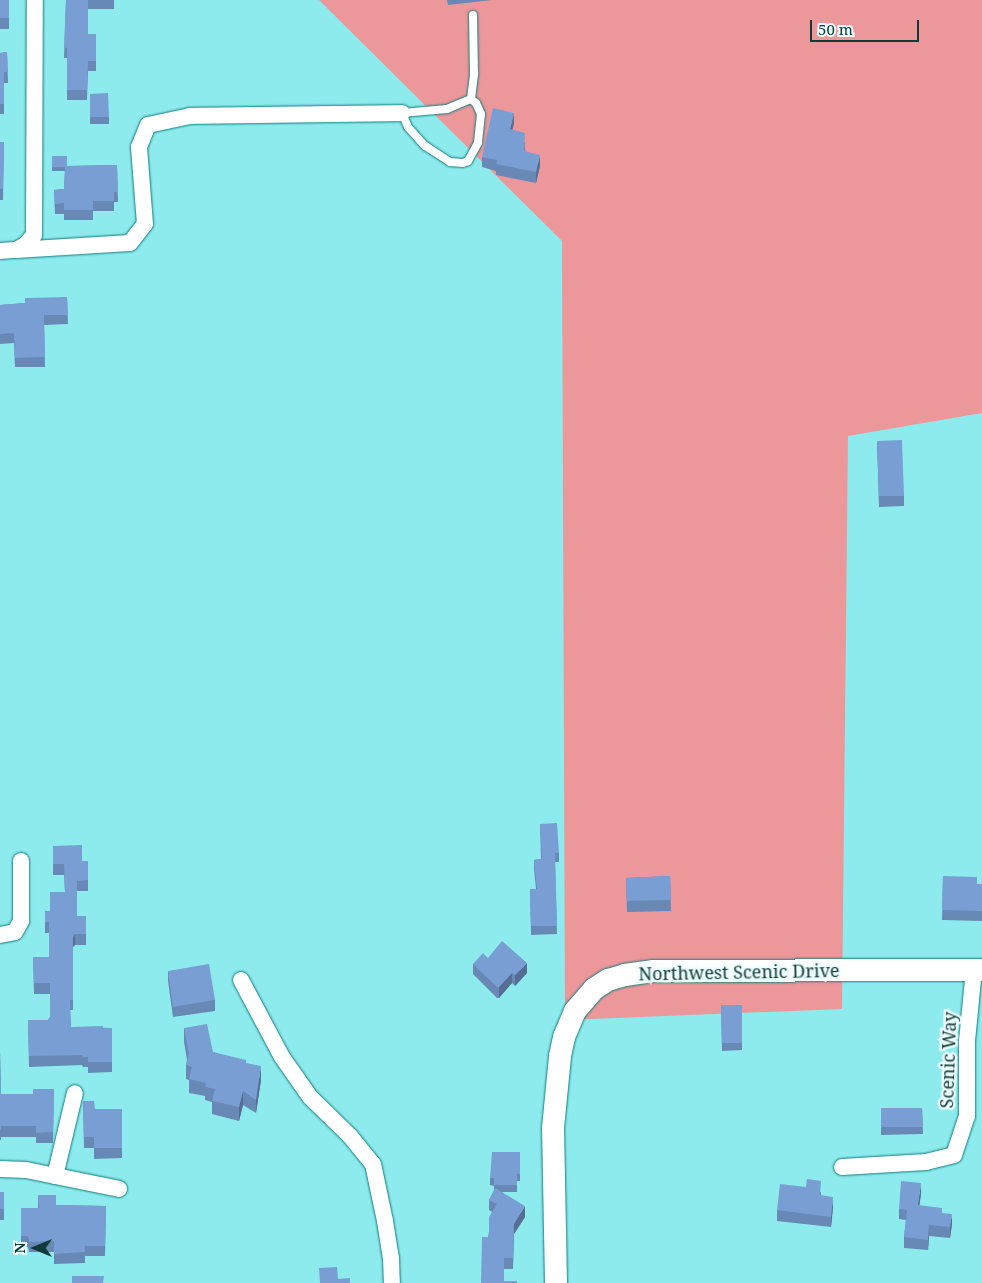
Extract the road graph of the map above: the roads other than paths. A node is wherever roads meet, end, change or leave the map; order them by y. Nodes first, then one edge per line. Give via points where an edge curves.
1 (35, 0) edge
2 (472, 14) dead end
3 (471, 100) junction
4 (402, 114) junction
5 (8, 250) edge
6 (21, 861) dead end
7 (6, 935) edge
8 (978, 970) edge
9 (241, 980) dead end
10 (75, 1093) dead end
11 (842, 1166) dead end
12 (0, 1169) edge
13 (55, 1176) junction
14 (119, 1190) dead end
15 (392, 1283) edge
16 (556, 1283) edge

1 - 5 street via 35,226 31,240
2 - 3 lane via 474,73
3 - 4 lane via 447,109
3 - 4 lane via 481,114 478,143 468,161 463,163 450,162 425,146 408,127
4 - 5 street via 190,116 148,125 139,148 145,224 130,243
6 - 7 street via 21,921 18,929
8 - 11 street, Scenic Way via 967,1041 967,1116 954,1155 926,1162
8 - 16 street, Northwest Scenic Drive via 654,972 625,975 594,988 575,1011 560,1056 553,1128
9 - 15 street via 282,1057 310,1097 373,1164 386,1220
10 - 13 street
12 - 13 street
13 - 14 street

